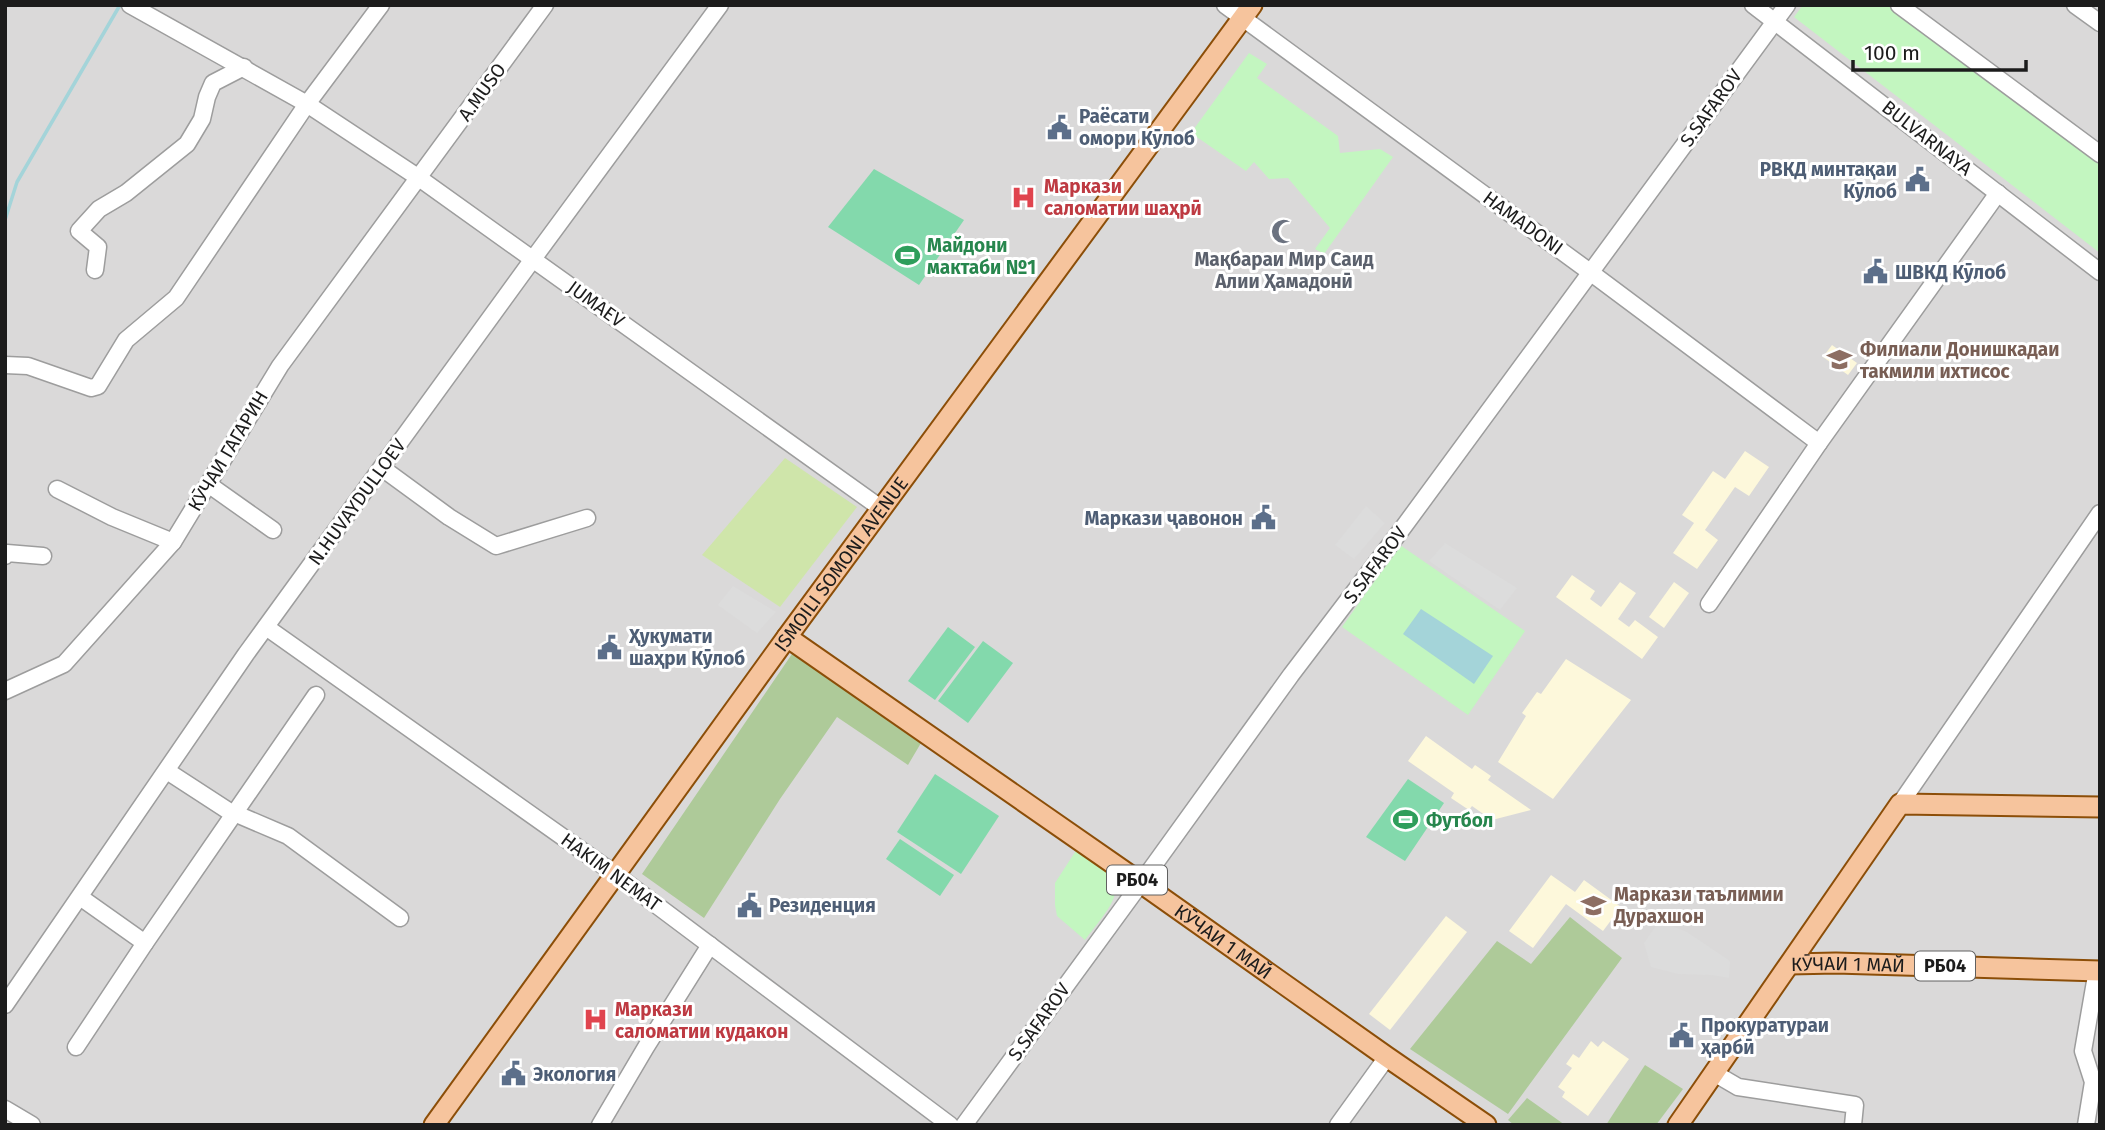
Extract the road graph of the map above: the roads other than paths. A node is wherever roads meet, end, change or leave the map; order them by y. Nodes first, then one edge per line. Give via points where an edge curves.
1 (130, 5) edge
2 (381, 5) edge
3 (545, 5) edge
4 (720, 5) edge
5 (1225, 5) edge
6 (1753, 5) edge
7 (1787, 5) edge
8 (1899, 5) edge
9 (2075, 5) edge
10 (1247, 12) edge
11 (1775, 21) junction
12 (2100, 23) edge
13 (244, 67) junction
14 (307, 104) junction
15 (2100, 154) edge
16 (419, 178) junction
17 (1998, 193) junction
18 (533, 259) junction
19 (94, 270) dead end
20 (1590, 272) junction
21 (2100, 272) edge
22 (5, 365) edge
23 (1819, 443) junction
24 (382, 467) junction
25 (208, 484) junction
26 (57, 489) dead end
27 (882, 509) junction
28 (2100, 513) edge
29 (587, 518) dead end
30 (273, 530) dead end
31 (173, 542) junction
32 (6, 554) edge
33 (43, 556) dead end
34 (1709, 604) dead end
35 (266, 628) junction
36 (788, 637) junction
37 (5, 691) edge
38 (316, 695) dead end
39 (167, 771) junction
40 (1900, 804) junction
41 (2100, 807) edge
42 (236, 814) junction
43 (615, 874) junction
44 (1141, 883) junction
45 (80, 897) junction
46 (400, 918) dead end
47 (145, 943) junction
48 (710, 945) junction
49 (1790, 964) junction
50 (2098, 971) edge
51 (5, 1005) edge
52 (76, 1047) dead end
53 (1387, 1058) junction
54 (1714, 1073) junction
55 (5, 1109) edge
56 (32, 1125) edge
57 (434, 1125) edge
58 (600, 1125) edge
59 (950, 1125) edge
60 (964, 1125) edge
61 (1338, 1125) edge
62 (1486, 1125) edge
63 (1678, 1125) edge
64 (1853, 1125) edge
65 (2086, 1125) edge

1 - 13 street, JUMAEV
2 - 14 street
3 - 16 street, A.MUSO
4 - 18 street, N.HUVAYDULLOEV
5 - 10 street, HAMADONI
6 - 11 street, BULVARNAYA
7 - 11 street, S.SAFAROV
8 - 15 street
9 - 12 street
10 - 20 street, HAMADONI
10 - 27 main road, ISMOILI SOMONI AVENUE
11 - 17 street, BULVARNAYA
11 - 20 street, S.SAFAROV
13 - 14 street, JUMAEV
13 - 19 street via 213,83 202,119 187,144 99,209 79,230 98,247
14 - 16 street, JUMAEV
14 - 22 street via 176,298 126,340 98,386 91,388 28,366
16 - 18 street, JUMAEV
16 - 25 street, КӮЧАИ ГАГАРИН via 280,366
17 - 21 street, BULVARNAYA
17 - 23 street
18 - 24 street, N.HUVAYDULLOEV
18 - 27 street, JUMAEV
20 - 23 street, HAMADONI
20 - 44 street, S.SAFAROV
23 - 34 street
24 - 29 street via 496,546
24 - 35 street, N.HUVAYDULLOEV
25 - 30 street
25 - 31 street, КӮЧАИ ГАГАРИН
26 - 31 street
27 - 36 main road, ISMOILI SOMONI AVENUE
28 - 40 street
31 - 37 street, КӮЧАИ ГАГАРИН via 64,664
32 - 33 street
35 - 39 street, N.HUVAYDULLOEV
35 - 43 street, HAKIM NEMAT
36 - 43 main road, ISMOILI SOMONI AVENUE
36 - 44 main road, КӮЧАИ 1 МАЙ / РБ04
38 - 42 street
39 - 42 street
39 - 45 street, N.HUVAYDULLOEV
40 - 41 main road
40 - 49 main road
42 - 46 street via 288,836
42 - 47 street
43 - 48 street, HAKIM NEMAT
43 - 57 main road, ISMOILI SOMONI AVENUE
44 - 53 main road, КӮЧАИ 1 МАЙ / РБ04
44 - 60 street, S.SAFAROV
45 - 47 street
45 - 51 street, N.HUVAYDULLOEV
47 - 52 street
48 - 58 street
48 - 59 street, HAKIM NEMAT
49 - 50 main road, КӮЧАИ 1 МАЙ / РБ04
49 - 54 main road, КӮЧАИ 1 МАЙ
50 - 65 street via 2083,1051 2093,1082
53 - 61 street
53 - 62 main road, КӮЧАИ 1 МАЙ / РБ04
54 - 63 main road, КӮЧАИ 1 МАЙ
54 - 64 street via 1738,1087 1855,1105
55 - 56 street

